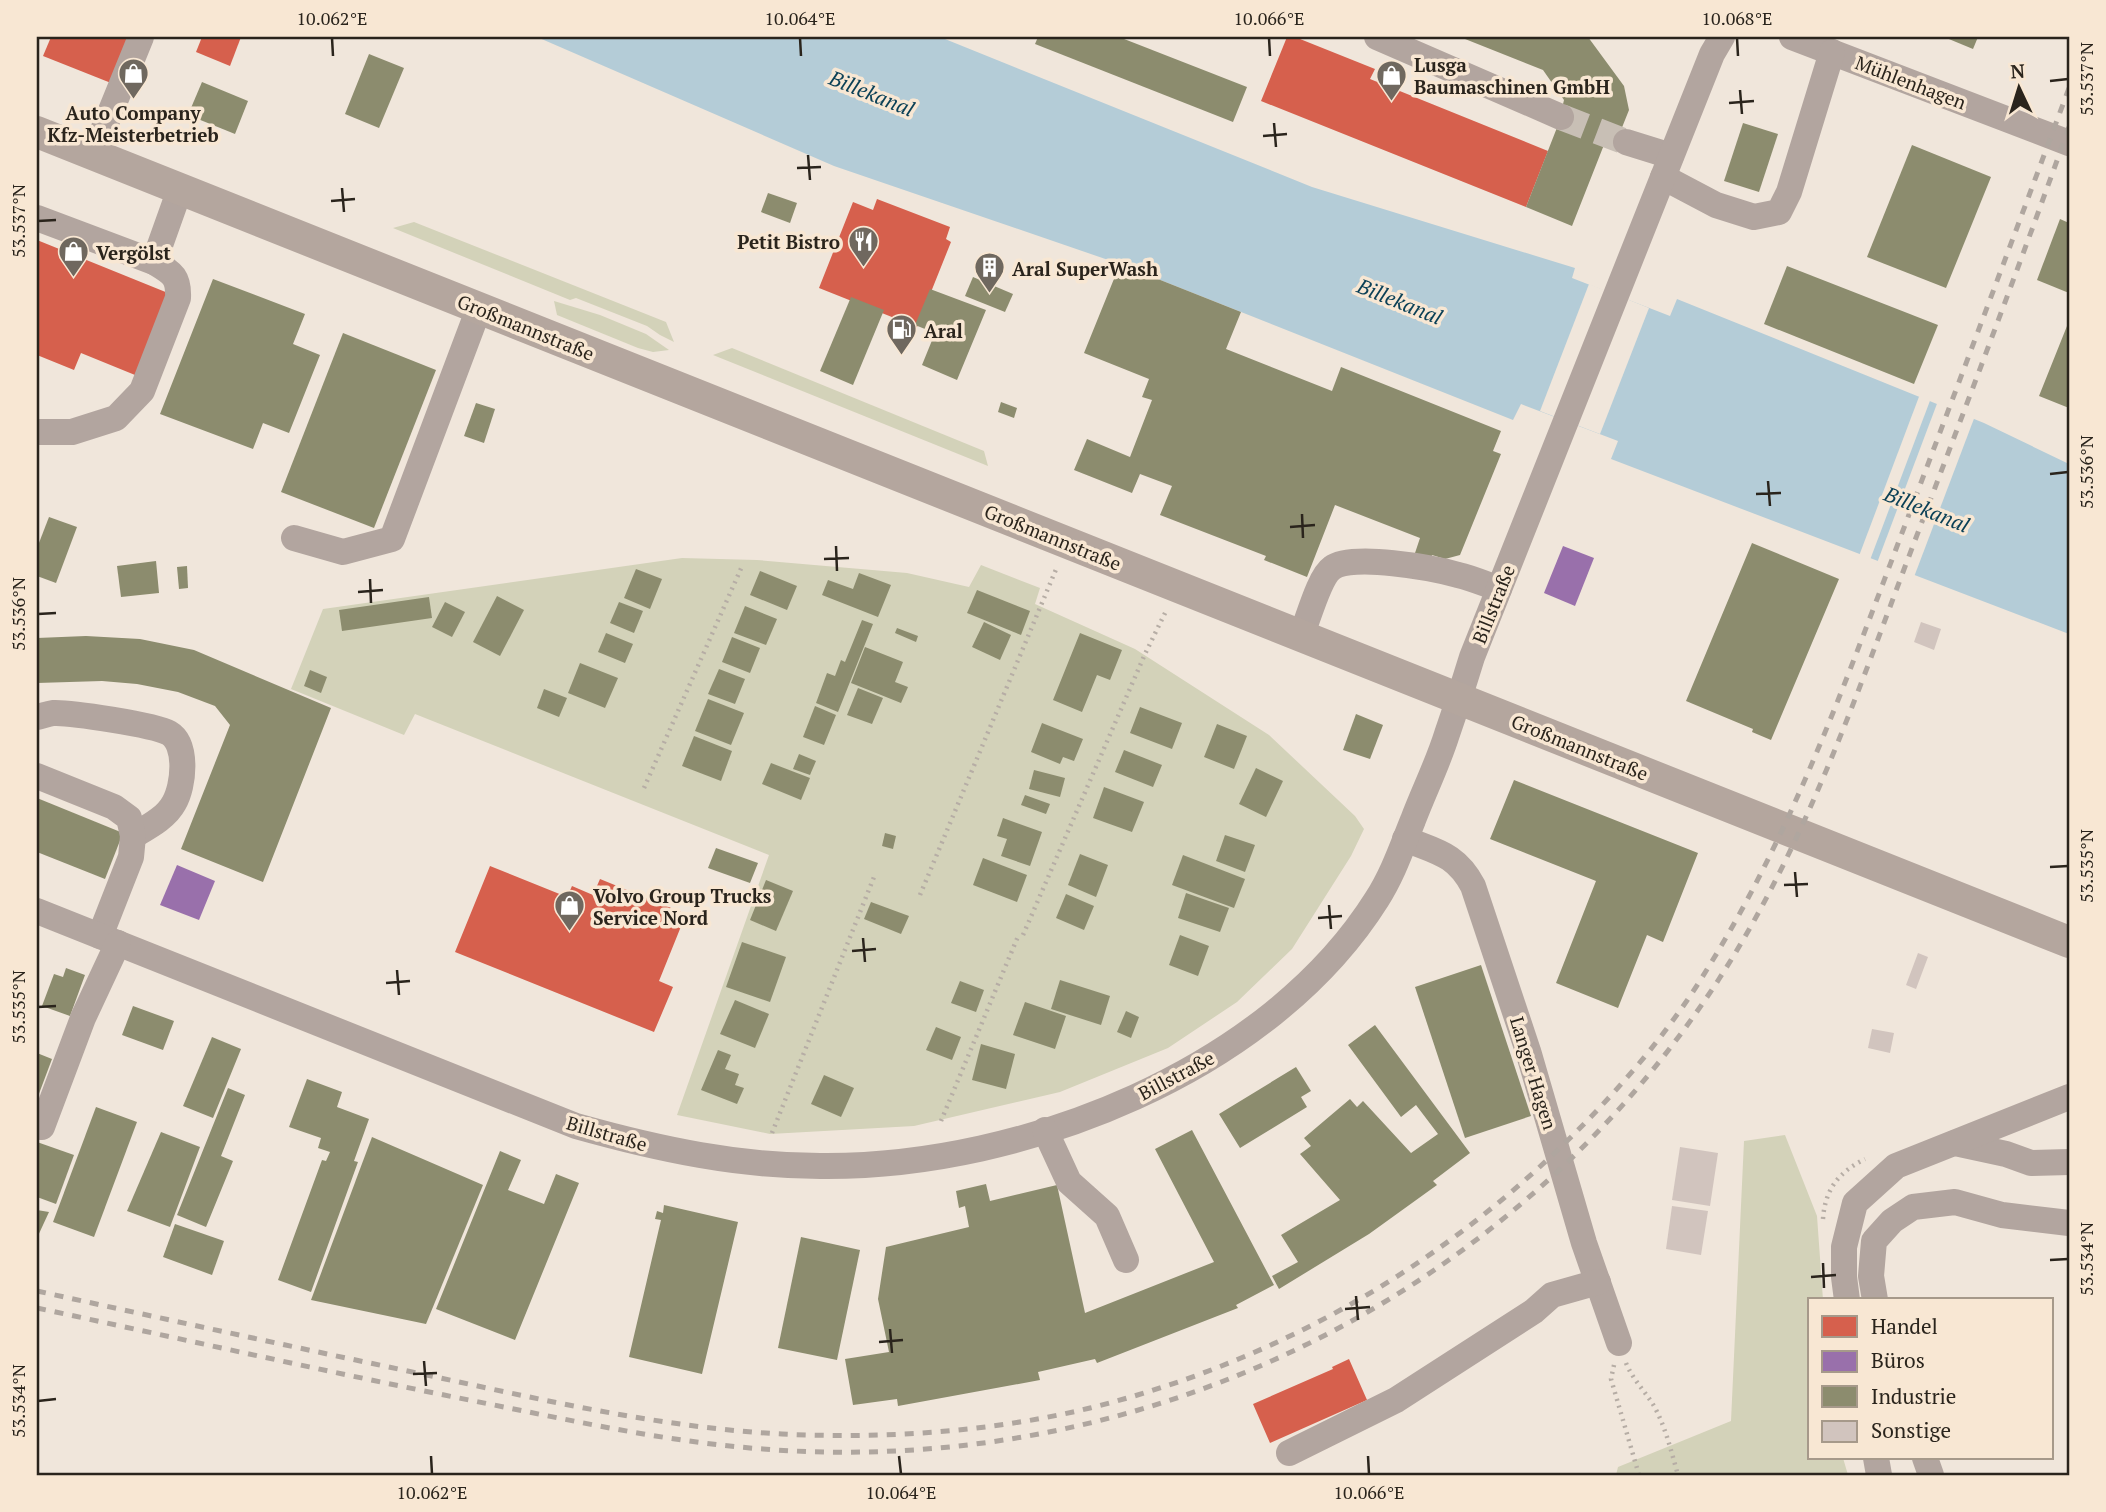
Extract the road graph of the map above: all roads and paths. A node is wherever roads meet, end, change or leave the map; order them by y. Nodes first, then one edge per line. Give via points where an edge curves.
1 (141, 37) edge
2 (1377, 37) edge
3 (1722, 37) edge
4 (1792, 37) edge
5 (1832, 52) junction
6 (1561, 117) tunnel mouth
7 (37, 132) edge
8 (1626, 142) tunnel mouth
9 (2069, 143) edge
10 (93, 155) junction
11 (1667, 167) junction
12 (180, 189) junction
13 (37, 218) edge
14 (153, 262) junction
15 (479, 308) junction
16 (37, 432) edge
17 (294, 538) dead end
18 (1067, 543) junction
19 (743, 564) dead end
20 (1179, 587) junction
21 (1499, 589) junction
22 (1301, 636) junction
23 (1459, 698) junction
24 (37, 717) edge
25 (37, 776) edge
26 (644, 788) dead end
27 (133, 836) junction
28 (1405, 839) junction
29 (874, 877) dead end
30 (920, 895) dead end
31 (37, 911) edge
32 (109, 940) junction
33 (2069, 943) edge
34 (2069, 1097) edge
35 (940, 1121) dead end
36 (42, 1127) dead end
37 (1045, 1130) junction
38 (772, 1133) dead end
39 (1955, 1143) junction
40 (2069, 1161) edge
41 (1896, 1166) junction
42 (1913, 1206) junction
43 (2069, 1223) edge
44 (1126, 1260) dead end
45 (1598, 1282) junction
46 (1847, 1298) edge
47 (1875, 1298) edge
48 (1619, 1343) junction
49 (1289, 1453) dead end
50 (1639, 1475) edge
51 (1678, 1475) edge

1 - 10 street
2 - 6 street
3 - 11 street, Billstraße
4 - 5 street, Mühlenhagen
5 - 9 street, Mühlenhagen
5 - 11 street via 1779,212 1754,217 1716,205
7 - 10 main road, Großmannstraße
8 - 11 street
10 - 12 main road, Großmannstraße
11 - 21 street, Billstraße
12 - 14 street
12 - 15 main road, Großmannstraße
13 - 14 street
14 - 16 street via 173,273 179,285 178,298 142,391 116,418 72,432
15 - 17 street via 392,539 343,552
15 - 18 main road, Großmannstraße
18 - 20 main road, Großmannstraße
18 - 30 path
19 - 26 path
20 - 22 main road, Großmannstraße
20 - 35 path via 1145,654
21 - 22 street via 1460,575 1401,564 1356,561 1334,566 1324,576
21 - 23 street, Billstraße
22 - 23 main road, Großmannstraße
23 - 28 street, Billstraße
23 - 33 main road, Großmannstraße
24 - 27 street via 55,713 127,722 167,732 177,740 183,776 174,803 157,822
25 - 27 street via 114,807 130,817
27 - 32 street
28 - 37 street, Billstraße via 1391,874 1356,930 1285,1005 1178,1077 1113,1107
28 - 45 street, Langer Hagen via 1457,863 1473,886
29 - 38 path
31 - 32 street, Billstraße
32 - 36 street
32 - 37 street, Billstraße via 523,1106 637,1143 779,1165 828,1166 913,1160 982,1148
34 - 39 street
37 - 44 street via 1069,1182 1107,1216
39 - 40 street via 2031,1163
39 - 41 street
41 - 42 street
41 - 46 street via 1855,1203 1844,1247
42 - 43 street via 1955,1202 2002,1215
42 - 47 street via 1874,1241
45 - 48 street, Langer Hagen
45 - 49 street via 1552,1296 1396,1400
48 - 50 path via 1611,1379
48 - 51 path via 1631,1375 1665,1427

